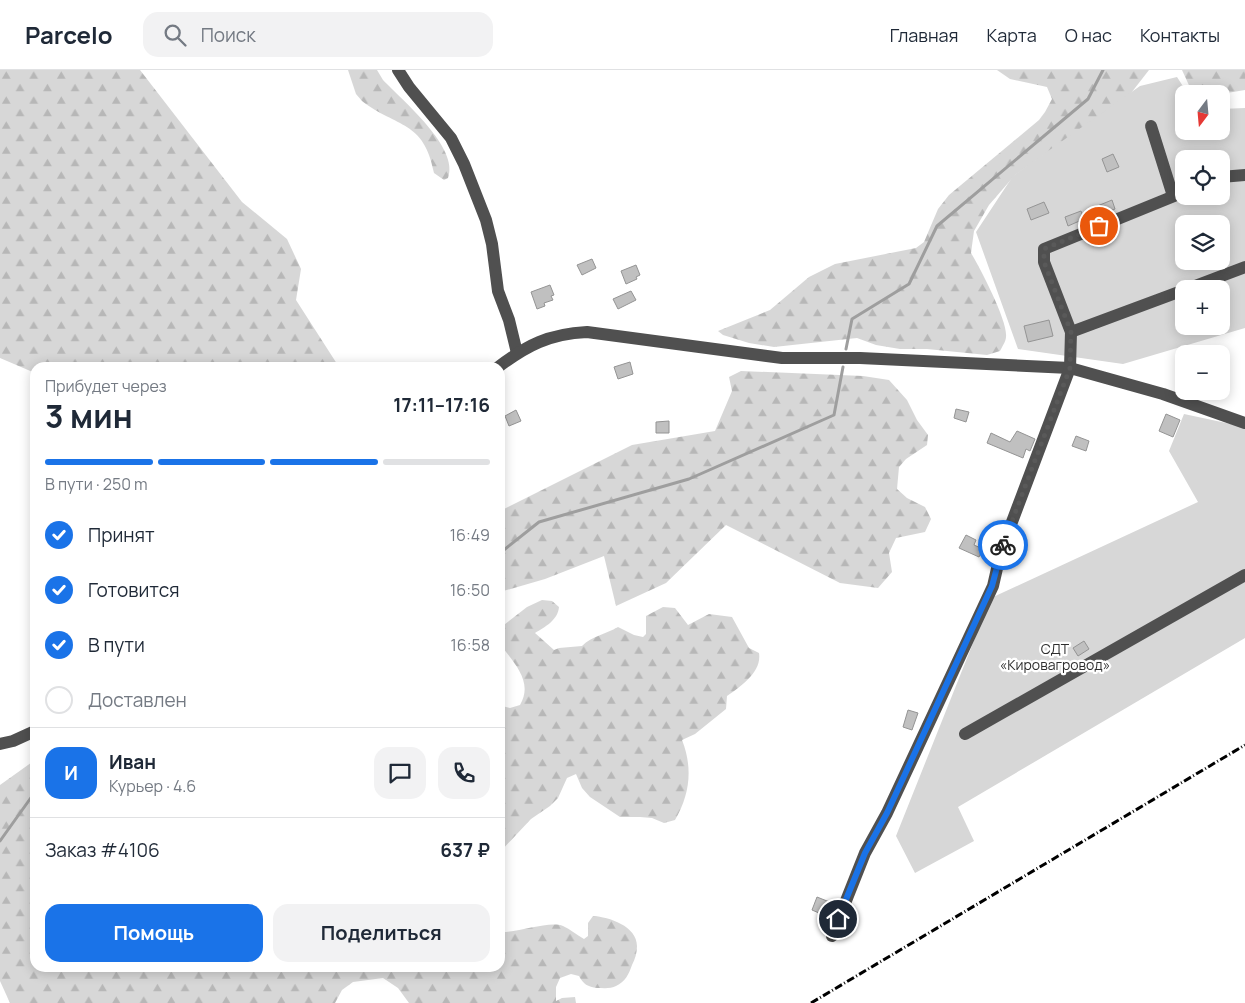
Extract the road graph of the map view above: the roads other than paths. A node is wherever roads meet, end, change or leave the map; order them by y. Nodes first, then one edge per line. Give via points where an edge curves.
1 (398, 70) edge
2 (1150, 126) dead end
3 (1245, 175) edge
4 (1230, 176) edge
5 (1175, 185) edge
6 (1175, 196) edge
7 (1245, 267) edge
8 (1210, 280) edge
9 (1175, 293) edge
10 (1071, 332) junction
11 (517, 353) junction
12 (505, 362) edge
13 (1070, 368) junction
14 (1245, 423) edge
15 (1245, 575) edge
16 (30, 733) edge
17 (965, 734) dead end
18 (0, 744) edge
19 (832, 936) dead end

1 - 11 street via 452,138 464,164 486,220 498,290
2 - 5 street
3 - 4 street
6 - 10 street via 1044,249 1044,262
7 - 8 street
9 - 10 street
10 - 13 street
11 - 12 street
11 - 13 street via 549,337 588,332 782,358 860,358
13 - 14 street via 1163,394
13 - 19 street via 1001,551 992,586 887,813 865,853
15 - 17 street
16 - 18 street

